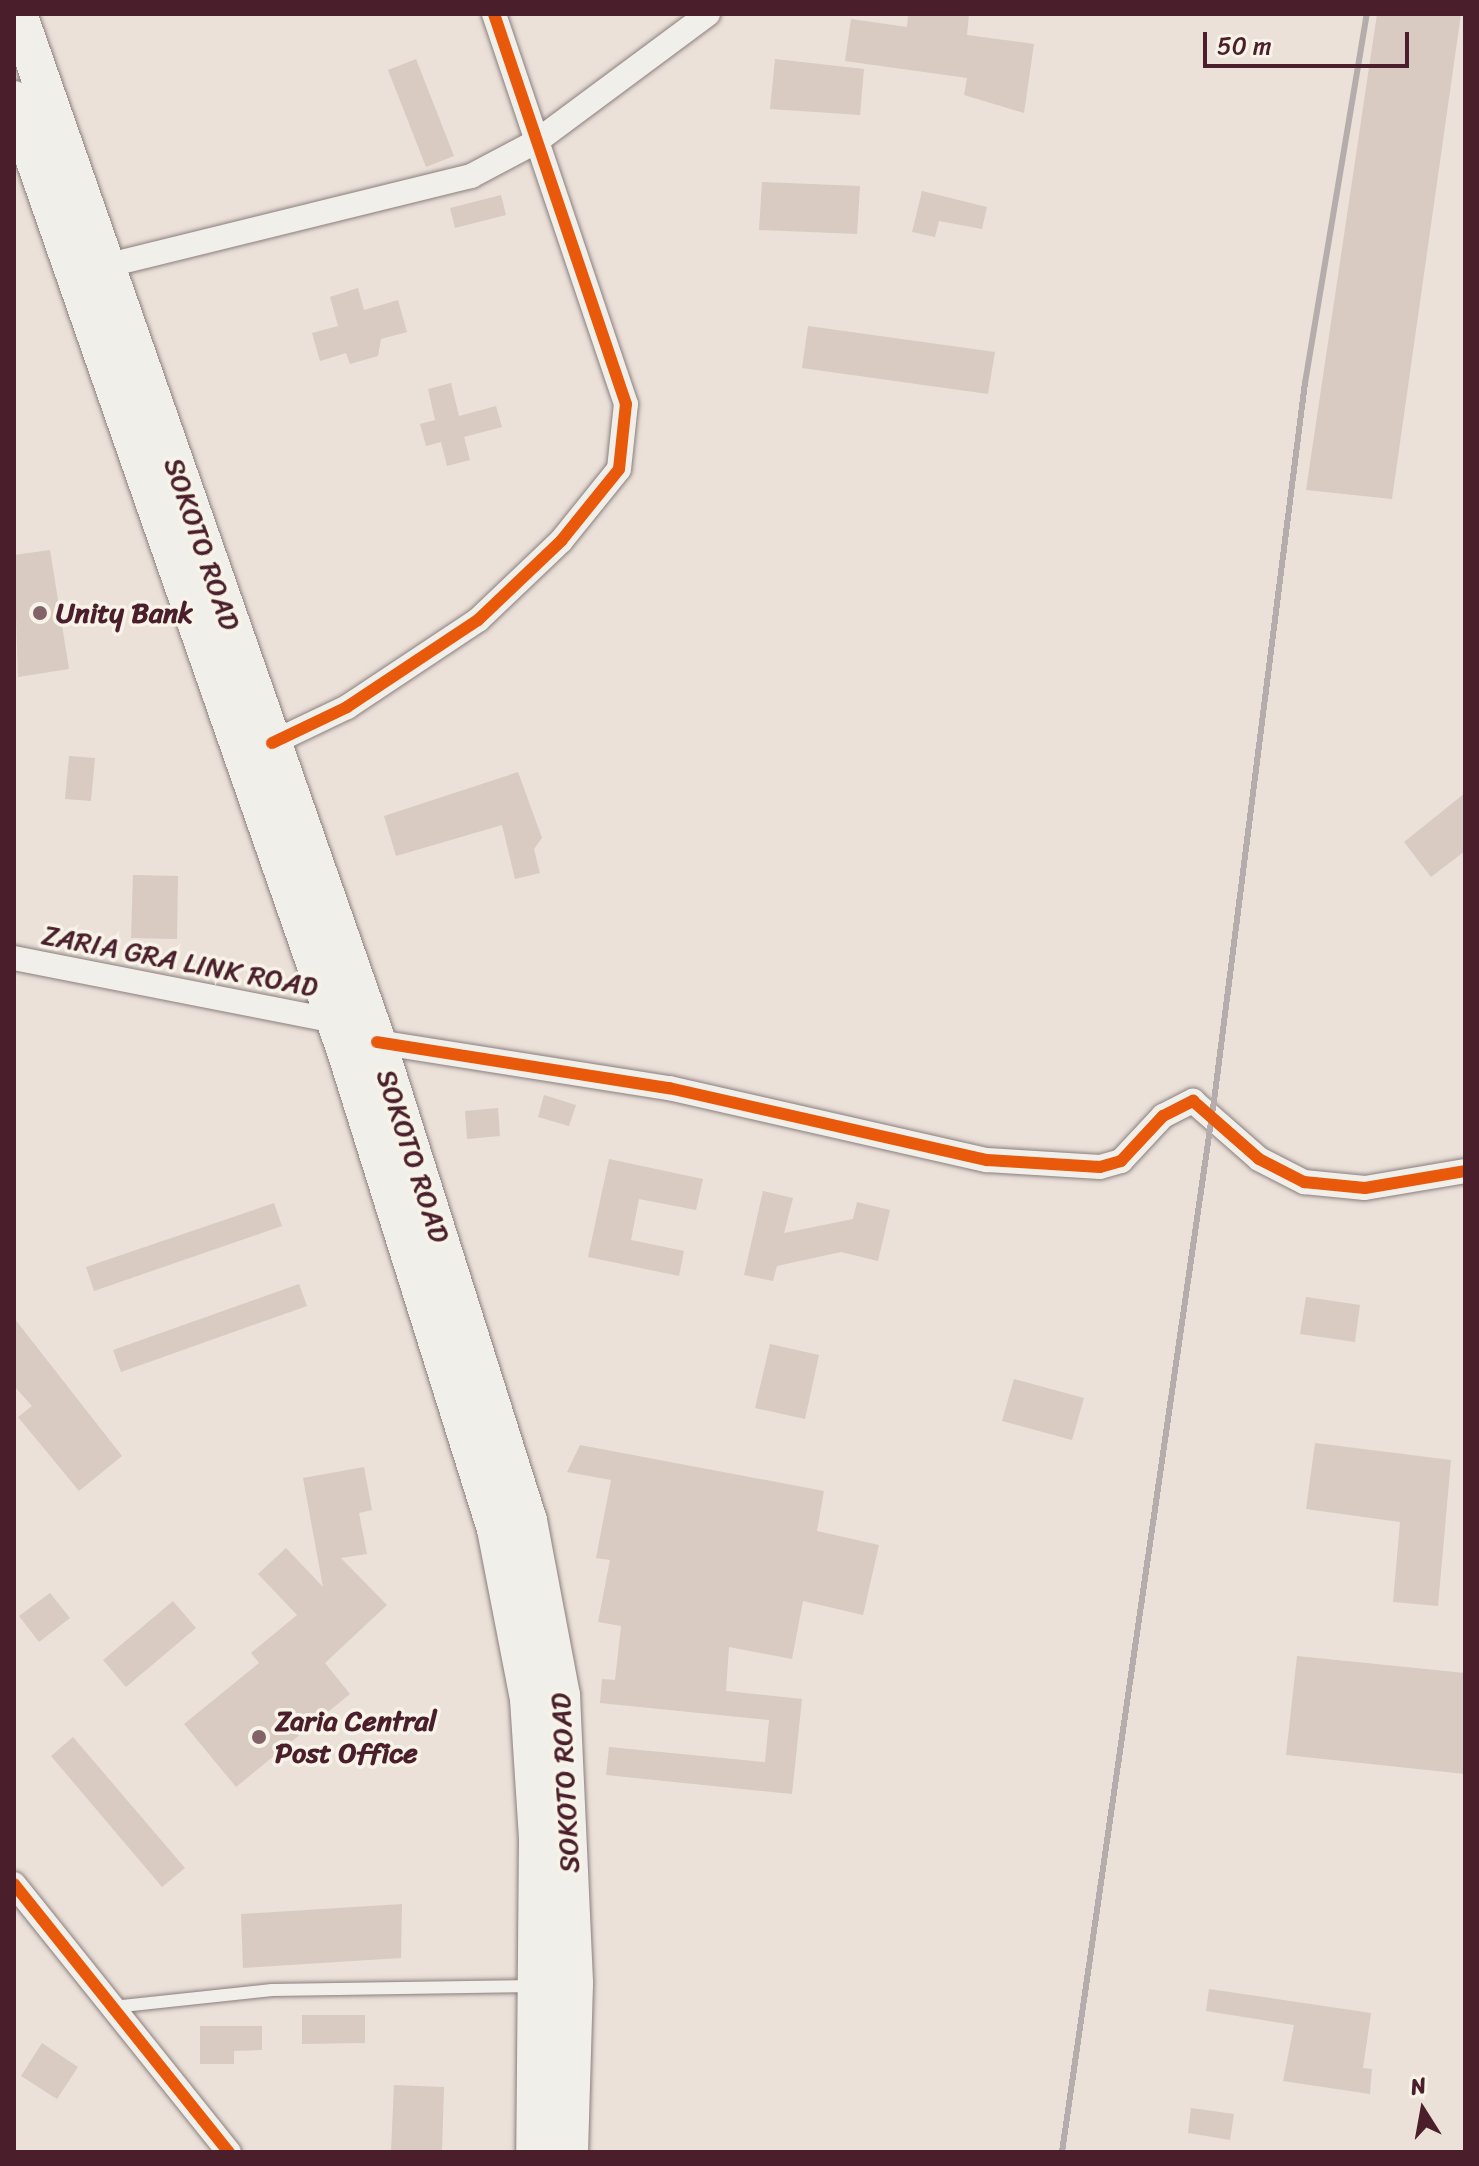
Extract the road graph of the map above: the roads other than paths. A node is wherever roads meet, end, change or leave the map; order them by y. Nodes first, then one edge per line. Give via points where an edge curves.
1 (18, 14) edge
2 (494, 14) edge
3 (708, 14) edge
4 (14, 100) edge
5 (537, 141) junction
6 (105, 266) junction
7 (272, 743) junction
8 (14, 958) edge
9 (335, 1021) junction
10 (377, 1042) junction
11 (1465, 1171) edge
12 (14, 1884) edge
13 (536, 1986) junction
14 (113, 2007) junction
15 (229, 2152) edge
16 (535, 2152) edge
17 (569, 2152) edge

1 - 6 main road, SOKOTO ROAD
2 - 5 street
3 - 5 street
4 - 9 main road, SOKOTO ROAD
5 - 6 street via 471,176
5 - 7 street via 626,404 619,469 561,541 478,620 347,707
6 - 7 main road, SOKOTO ROAD
7 - 10 main road, SOKOTO ROAD
8 - 9 street, ZARIA GRA LINK ROAD
9 - 13 main road, SOKOTO ROAD via 471,1443 518,1617 538,1838
10 - 11 street via 669,1088 987,1160 1100,1167 1121,1161 1163,1116 1193,1101 1259,1159 1304,1182 1365,1188
10 - 17 main road, SOKOTO ROAD via 550,1611 570,1835
12 - 14 street
13 - 14 lane via 272,1990
13 - 16 main road, SOKOTO ROAD
14 - 15 street

